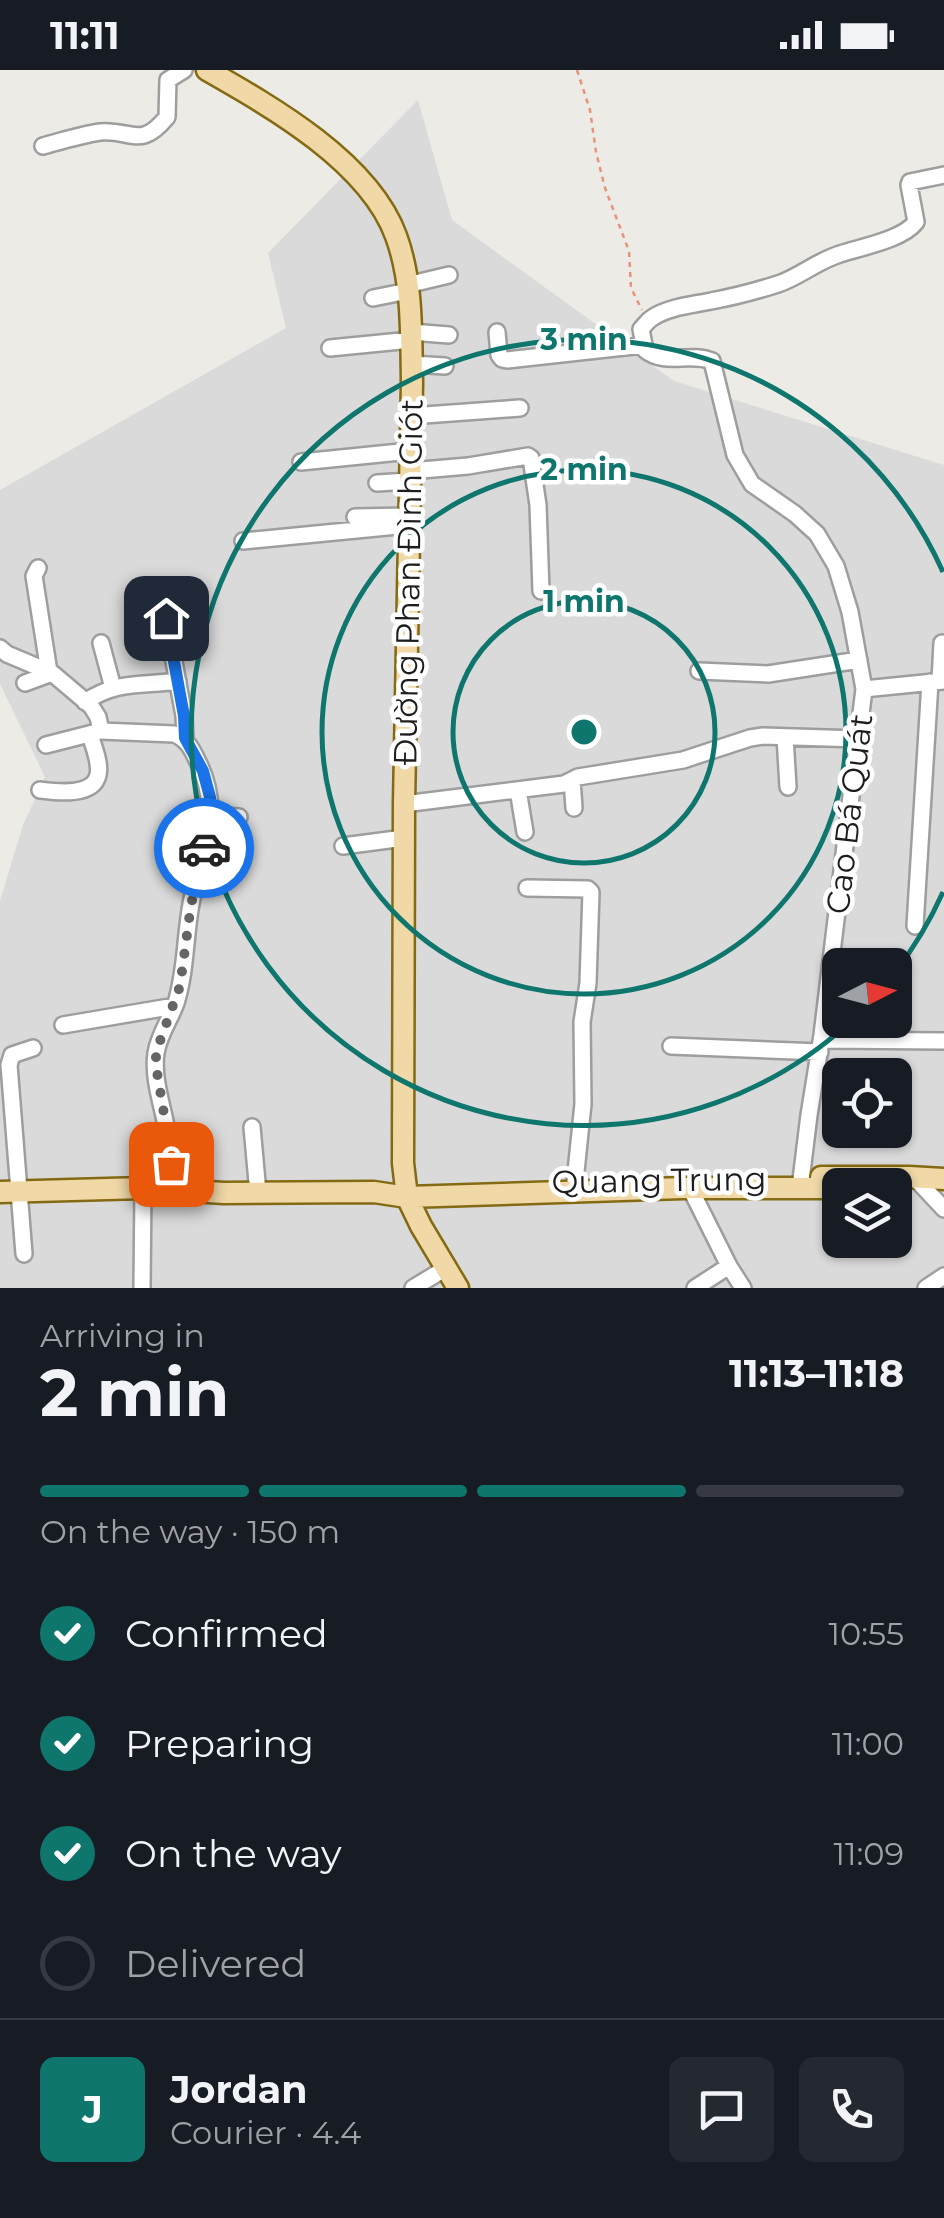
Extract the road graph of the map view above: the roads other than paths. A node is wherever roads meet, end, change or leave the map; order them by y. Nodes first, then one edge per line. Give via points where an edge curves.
1 (184, 70) edge
2 (207, 70) edge
3 (43, 146) dead end
4 (944, 175) edge
5 (449, 274) dead end
6 (408, 288) junction
7 (373, 298) dead end
8 (497, 332) dead end
9 (449, 335) dead end
10 (411, 336) junction
11 (643, 344) junction
12 (330, 348) dead end
13 (411, 364) junction
14 (445, 366) dead end
15 (520, 408) dead end
16 (411, 416) junction
17 (300, 462) dead end
18 (410, 468) junction
19 (377, 484) dead end
20 (355, 516) dead end
21 (408, 520) junction
22 (243, 542) dead end
23 (38, 568) dead end
24 (541, 591) dead end
25 (166, 618) dead end
26 (101, 643) dead end
27 (942, 643) edge
28 (0, 648) edge
29 (859, 660) junction
30 (700, 671) dead end
31 (51, 672) junction
32 (178, 680) junction
33 (938, 681) edge
34 (25, 683) dead end
35 (114, 688) junction
36 (864, 690) junction
37 (86, 702) junction
38 (95, 733) junction
39 (785, 737) junction
40 (185, 738) junction
41 (859, 739) junction
42 (46, 745) dead end
43 (572, 780) junction
44 (788, 787) dead end
45 (40, 790) dead end
46 (518, 790) junction
47 (404, 804) junction
48 (574, 808) dead end
49 (211, 815) junction
50 (239, 817) dead end
51 (525, 832) dead end
52 (404, 838) junction
53 (343, 846) dead end
54 (528, 888) dead end
55 (915, 926) dead end
56 (175, 1006) junction
57 (63, 1025) dead end
58 (944, 1041) edge
59 (671, 1046) dead end
60 (821, 1046) junction
61 (32, 1048) dead end
62 (252, 1128) dead end
63 (576, 1181) junction
64 (800, 1183) junction
65 (932, 1184) edge
66 (822, 1186) edge
67 (143, 1188) junction
68 (690, 1188) junction
69 (173, 1190) junction
70 (10, 1191) edge
71 (406, 1191) junction
72 (258, 1193) junction
73 (944, 1209) edge
74 (24, 1254) dead end
75 (729, 1266) junction
76 (446, 1268) junction
77 (944, 1276) edge
78 (142, 1288) edge
79 (413, 1288) edge
80 (458, 1288) edge
81 (696, 1288) edge
82 (743, 1288) edge
83 (926, 1288) edge

1 - 3 street via 168,80 167,117 152,132 85,134
2 - 6 main road, Đường Phan Đình Giót via 298,126 372,194 396,233
4 - 11 street via 910,182 914,227 773,286 671,310 641,329
5 - 6 street
6 - 7 street
6 - 10 main road, Đường Phan Đình Giót
8 - 11 street via 506,360
9 - 10 street
10 - 12 street
10 - 13 main road, Đường Phan Đình Giót
11 - 29 street, Cao Bá Quát via 656,358 712,362 741,469 817,534 836,566
13 - 14 street
13 - 16 main road, Đường Phan Đình Giót
15 - 16 street
16 - 18 main road, Đường Phan Đình Giót
17 - 18 street
18 - 19 street
18 - 21 main road, Đường Phan Đình Giót
18 - 24 street via 531,458
20 - 21 street
21 - 22 street
21 - 47 main road, Đường Phan Đình Giót
23 - 31 street
25 - 32 street
26 - 35 street
27 - 33 street
28 - 31 street
29 - 30 street via 768,674
29 - 36 street, Cao Bá Quát
31 - 34 street
31 - 37 street
32 - 35 street
32 - 40 street
33 - 36 street
33 - 55 street
35 - 37 street
36 - 41 street, Cao Bá Quát
37 - 38 street via 95,710
38 - 40 street
38 - 42 street
38 - 45 street via 94,782 68,793
39 - 41 street
39 - 43 street via 750,738 683,760
39 - 44 street
40 - 49 street via 203,771
41 - 60 street, Cao Bá Quát
43 - 46 street
43 - 48 street
46 - 47 street
46 - 51 street
47 - 52 main road, Đường Phan Đình Giót
49 - 50 street
49 - 56 street
52 - 53 street
52 - 71 main road, Đường Phan Đình Giót
54 - 63 street via 591,892
56 - 57 street
56 - 69 street via 156,1066
58 - 60 street
59 - 60 street
60 - 64 street, Cao Bá Quát
61 - 70 street via 12,1055 9,1065
62 - 72 street
63 - 64 main road, Quang Trung
63 - 71 main road, Quang Trung
64 - 65 main road, Quang Trung
64 - 66 main road, Quang Trung
64 - 68 main road, Quang Trung
65 - 73 street
67 - 69 main road, Quang Trung
67 - 70 main road, Quang Trung
67 - 78 street
68 - 71 main road, Quang Trung
68 - 75 street
69 - 72 main road, Quang Trung
70 - 74 street
71 - 72 main road, Quang Trung
71 - 76 main road
75 - 81 street
75 - 82 street
76 - 79 street
76 - 80 main road
77 - 83 street

